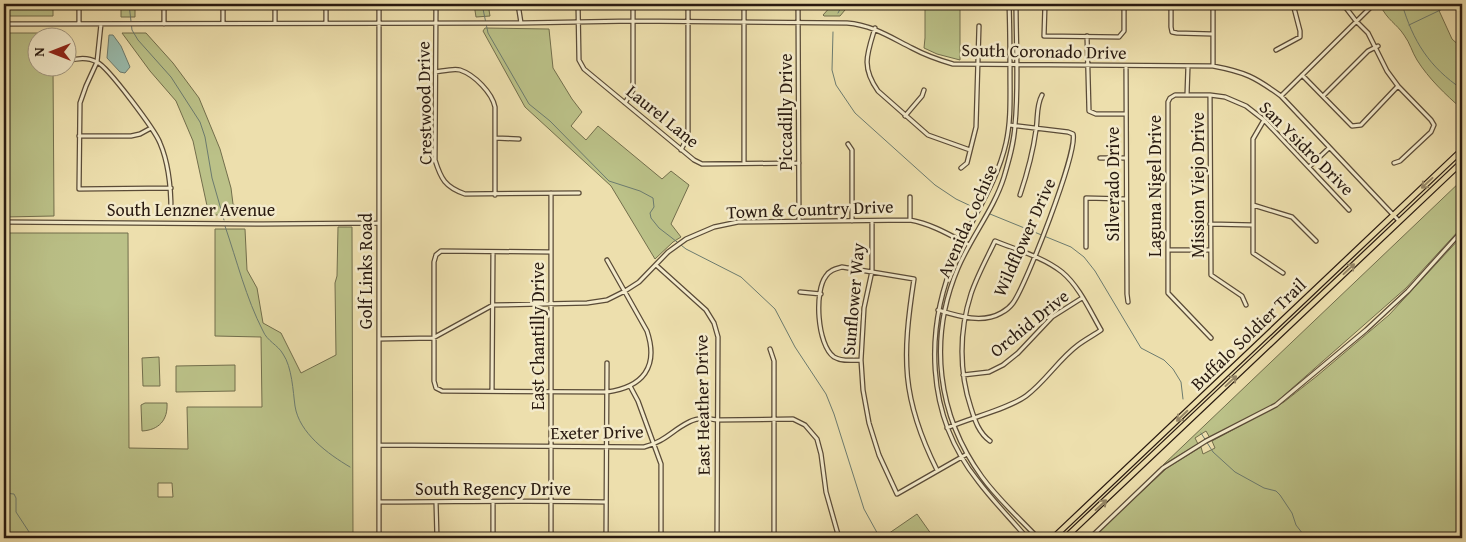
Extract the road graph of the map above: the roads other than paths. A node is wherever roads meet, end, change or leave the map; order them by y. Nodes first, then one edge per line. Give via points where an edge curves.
1 (79, 4) edge
2 (164, 4) edge
3 (223, 4) edge
4 (274, 4) edge
5 (326, 4) edge
6 (379, 4) edge
7 (436, 4) edge
8 (518, 4) edge
9 (578, 4) edge
10 (633, 4) edge
11 (688, 4) edge
12 (744, 4) edge
13 (798, 4) edge
14 (1009, 4) edge
15 (1016, 4) edge
16 (1045, 4) edge
17 (1124, 4) edge
18 (1171, 4) edge
19 (1269, 4) edge
20 (1292, 4) edge
21 (1343, 4) edge
22 (1374, 4) edge
23 (1213, 5) edge
24 (688, 21) junction
25 (744, 21) junction
26 (1356, 21) junction
27 (634, 22) junction
28 (798, 22) junction
29 (223, 23) junction
30 (274, 23) junction
31 (326, 23) junction
32 (436, 23) junction
33 (521, 23) junction
34 (578, 23) junction
35 (4, 24) edge
36 (79, 24) junction
37 (101, 24) junction
38 (164, 24) junction
39 (379, 24) junction
40 (979, 26) dead end
41 (875, 28) junction
42 (1212, 34) junction
43 (1087, 36) junction
44 (1377, 47) junction
45 (1276, 50) dead end
46 (78, 58) edge
47 (97, 62) junction
48 (979, 65) junction
49 (1010, 65) junction
50 (1016, 65) junction
51 (1087, 66) junction
52 (1126, 66) junction
53 (1188, 66) junction
54 (1213, 66) junction
55 (436, 72) junction
56 (1302, 75) junction
57 (1398, 86) junction
58 (924, 90) dead end
59 (1042, 95) dead end
60 (1188, 95) junction
61 (1210, 95) junction
62 (1281, 96) junction
63 (1323, 96) junction
64 (625, 103) junction
65 (1126, 114) junction
66 (905, 116) junction
67 (1264, 120) junction
68 (1009, 125) junction
69 (1015, 126) junction
70 (151, 128) junction
71 (1037, 129) junction
72 (79, 136) junction
73 (495, 138) junction
74 (519, 139) dead end
75 (848, 144) dead end
76 (1329, 148) junction
77 (681, 150) junction
78 (970, 150) junction
79 (1462, 150) edge
80 (1100, 158) dead end
81 (1126, 158) junction
82 (1462, 162) edge
83 (744, 163) junction
84 (799, 163) junction
85 (1394, 163) dead end
86 (1309, 167) junction
87 (960, 168) dead end
88 (170, 188) junction
89 (551, 193) junction
90 (579, 193) dead end
91 (495, 195) junction
92 (1020, 195) dead end
93 (910, 197) dead end
94 (1126, 198) junction
95 (1253, 205) junction
96 (1349, 210) dead end
97 (171, 211) dead end
98 (1393, 215) junction
99 (910, 220) junction
100 (799, 221) junction
101 (852, 221) junction
102 (872, 221) junction
103 (4, 222) edge
104 (379, 222) junction
105 (1400, 222) junction
106 (1210, 224) junction
107 (1253, 225) junction
108 (1462, 231) edge
109 (963, 241) junction
110 (1316, 241) dead end
111 (969, 245) junction
112 (1086, 247) dead end
113 (1168, 250) junction
114 (1210, 250) junction
115 (493, 252) junction
116 (551, 252) junction
117 (1034, 256) junction
118 (607, 260) dead end
119 (656, 265) junction
120 (872, 271) junction
121 (1284, 273) dead end
122 (625, 292) junction
123 (800, 292) dead end
124 (821, 294) junction
125 (1082, 298) junction
126 (1128, 302) dead end
127 (551, 304) junction
128 (493, 305) junction
129 (1246, 305) dead end
130 (938, 310) junction
131 (944, 312) junction
132 (965, 317) junction
133 (434, 338) junction
134 (1211, 338) dead end
135 (379, 339) junction
136 (770, 349) dead end
137 (861, 360) junction
138 (606, 362) dead end
139 (963, 375) junction
140 (630, 386) junction
141 (492, 391) junction
142 (551, 391) junction
143 (606, 392) junction
144 (974, 417) junction
145 (774, 419) junction
146 (717, 420) junction
147 (953, 425) junction
148 (947, 428) junction
149 (990, 441) dead end
150 (655, 444) junction
151 (380, 445) junction
152 (550, 446) junction
153 (607, 448) junction
154 (967, 454) junction
155 (962, 457) junction
156 (937, 470) junction
157 (551, 501) junction
158 (379, 502) junction
159 (436, 502) junction
160 (492, 502) junction
161 (606, 502) junction
162 (379, 538) edge
163 (437, 538) edge
164 (493, 538) edge
165 (551, 538) edge
166 (606, 538) edge
167 (661, 538) edge
168 (717, 538) edge
169 (774, 538) edge
170 (840, 538) edge
171 (1028, 538) edge
172 (1038, 538) edge
173 (1053, 538) edge
174 (1065, 538) edge
175 (1090, 538) edge

1 - 36 street
2 - 38 street
3 - 29 street
4 - 30 street
5 - 31 street
6 - 39 street, Golf Links Road
7 - 32 street, Crestwood Drive
8 - 33 street
9 - 34 street, Laurel Lane
10 - 27 street
11 - 24 street
12 - 25 street
13 - 28 street, Piccadilly Drive
14 - 49 street, Avenida Cochise
15 - 50 street, Avenida Cochise
16 - 43 street via 1044,36
17 - 43 street via 1124,31 1119,37
18 - 42 street via 1172,32
19 - 23 street via 1253,7
20 - 45 street via 1300,37
21 - 26 street
22 - 26 street
23 - 42 street
24 - 25 street, South Coronado Drive
24 - 27 street, South Coronado Drive
24 - 77 street via 688,136
25 - 28 street, South Coronado Drive
25 - 83 street
26 - 44 street
26 - 56 street
27 - 34 street, South Coronado Drive
27 - 64 street via 633,90
28 - 41 street, South Coronado Drive via 846,23
28 - 84 street, Piccadilly Drive
29 - 30 street, South Coronado Drive
29 - 38 street, South Coronado Drive
30 - 31 street, South Coronado Drive
31 - 39 street, South Coronado Drive
32 - 33 street, South Coronado Drive
32 - 39 street, South Coronado Drive
32 - 55 street, Crestwood Drive
33 - 34 street, South Coronado Drive
34 - 64 street, Laurel Lane via 581,64
35 - 36 street, South Coronado Drive
36 - 37 street, South Coronado Drive
37 - 38 street, South Coronado Drive
37 - 47 street
39 - 104 street, Golf Links Road
40 - 48 street
41 - 48 street, South Coronado Drive via 933,58 953,64
41 - 66 street via 867,51 868,75 878,91
42 - 54 street
43 - 51 street
44 - 57 street via 1387,71
44 - 63 street via 1368,51
46 - 47 street
47 - 70 street via 108,71
47 - 72 street via 80,103
48 - 49 street, South Coronado Drive
48 - 78 street via 976,127
49 - 50 street, South Coronado Drive
49 - 68 street, Avenida Cochise
50 - 51 street, South Coronado Drive
50 - 69 street, Avenida Cochise
51 - 52 street, South Coronado Drive
51 - 65 street via 1089,111
52 - 53 street, South Coronado Drive
52 - 65 street, Silverado Drive
53 - 54 street, South Coronado Drive
53 - 60 street
54 - 62 street, South Coronado Drive via 1236,70 1259,80
55 - 73 street via 459,70 487,92 495,108
55 - 91 street, Crestwood Drive via 435,160 440,175 454,190 465,194
56 - 62 street
56 - 63 street
57 - 63 street via 1356,127
57 - 85 street via 1434,126 1400,161
58 - 66 street
59 - 71 street via 1038,101
60 - 61 street, San Ysidro Drive
60 - 113 street, Laguna Nigel Drive via 1176,95 1168,102
61 - 67 street, San Ysidro Drive via 1236,101
61 - 106 street, Mission Viejo Drive
62 - 76 street, South Coronado Drive
64 - 77 street, Laurel Lane
65 - 81 street, Silverado Drive
66 - 78 street via 937,140
67 - 86 street, San Ysidro Drive
67 - 95 street via 1253,139
68 - 69 street
68 - 109 street, Avenida Cochise via 997,171
69 - 71 street
69 - 111 street, Avenida Cochise via 1003,180
70 - 72 street via 131,136
70 - 88 street via 166,161
71 - 92 street
71 - 117 street, Wildflower Drive via 1068,132 1074,139 1063,185
72 - 88 street via 80,189
73 - 74 street
73 - 91 street
75 - 101 street via 852,150
76 - 86 street
76 - 98 street, South Coronado Drive
77 - 83 street, Laurel Lane via 702,164
78 - 87 street via 967,163
79 -> 98 main road, Buffalo Soldier Trail
80 - 81 street
81 - 94 street, Silverado Drive
82 - 105 main road, Buffalo Soldier Trail
83 - 84 street, Laurel Lane
84 - 100 street, Piccadilly Drive
86 - 96 street, San Ysidro Drive
88 - 97 street
89 - 90 street, Crestwood Drive
89 - 91 street, Crestwood Drive
89 - 116 street, East Chantilly Drive
93 - 99 street
94 - 112 street via 1086,198
94 - 126 street, Silverado Drive
95 - 107 street
95 - 110 street via 1292,217
98 - 105 street, South Coronado Drive
98 -> 173 main road, Buffalo Soldier Trail
99 - 102 street, Town & Country Drive
99 - 109 street, Town & Country Drive via 928,224
100 - 101 street, Town & Country Drive
100 - 119 street, Town & Country Drive via 738,222 714,227 686,239
101 - 102 street, Town & Country Drive
102 - 120 street, Sunflower Way
103 - 104 street, South Lenzner Avenue
104 - 135 street, Golf Links Road
174 -> 105 main road, Buffalo Soldier Trail
106 - 107 street
106 - 114 street, Mission Viejo Drive
107 - 121 street via 1253,253
108 - 175 street via 1408,291 1276,405 1206,440 1163,468
109 - 111 street, Town & Country Drive
109 - 130 street, Avenida Cochise via 946,278
111 - 131 street, Avenida Cochise via 957,269
113 - 114 street
113 - 134 street, Laguna Nigel Drive via 1168,293
114 - 129 street, Mission Viejo Drive via 1211,275 1242,296
115 - 116 street
115 - 128 street
115 - 133 street via 441,251 436,255
116 - 127 street, East Chantilly Drive
117 - 125 street via 1062,272
117 - 132 street, Wildflower Drive via 1012,305 993,317
117 - 132 street via 995,241 971,293
118 - 122 street
119 - 122 street, Town & Country Drive
119 - 146 street, East Heather Drive via 706,310 714,323 718,337
120 - 124 street via 842,267 832,270 823,280
120 - 137 street, Sunflower Way via 864,308
120 - 156 street via 914,279 906,346 907,383 917,427
122 - 127 street, Town & Country Drive via 607,300
122 - 140 street via 647,331 652,353 640,380
123 - 124 street
124 - 137 street via 819,322 822,340 828,350 841,360
125 - 139 street, Orchid Drive via 1052,317 1004,366 989,372
125 - 144 street via 1101,330 1078,345 1025,397
127 - 128 street, Town & Country Drive
127 - 142 street, East Chantilly Drive
128 - 133 street, Town & Country Drive
128 - 141 street
130 - 131 street, Wildflower Drive
130 - 148 street, Avenida Cochise via 934,359 936,386
131 - 132 street, Wildflower Drive
131 - 147 street, Avenida Cochise via 939,359
132 - 139 street
133 - 135 street, Town & Country Drive
133 - 141 street via 436,388 442,391
135 - 151 street, Golf Links Road
136 - 145 street via 774,361
137 - 156 street, Sunflower Way via 869,423 879,456 897,494
138 - 143 street
139 - 144 street
140 - 143 street
140 - 150 street
141 - 142 street
142 - 143 street
142 - 152 street, East Chantilly Drive
143 - 153 street
144 - 147 street
144 - 149 street via 982,436
145 - 146 street, Exeter Drive
145 - 169 street
145 - 170 street, Exeter Drive via 793,419 805,425 817,440 826,492
146 - 150 street, Exeter Drive via 690,421
146 - 168 street, East Heather Drive
147 - 148 street
147 - 154 street, Avenida Cochise
148 - 155 street, Avenida Cochise
150 - 153 street, Exeter Drive
150 - 167 street via 661,464
151 - 152 street, Exeter Drive
151 - 158 street, Golf Links Road
152 - 153 street, Exeter Drive
152 - 157 street, East Chantilly Drive
153 - 161 street
154 - 155 street
154 - 172 street, Avenida Cochise via 999,498
155 - 156 street
155 - 171 street, Avenida Cochise via 977,481
157 - 160 street, South Regency Drive
157 - 161 street, South Regency Drive
157 - 165 street, East Chantilly Drive
158 - 159 street, South Regency Drive
158 - 162 street, Golf Links Road
159 - 160 street, South Regency Drive
159 - 163 street
160 - 164 street
161 - 166 street

